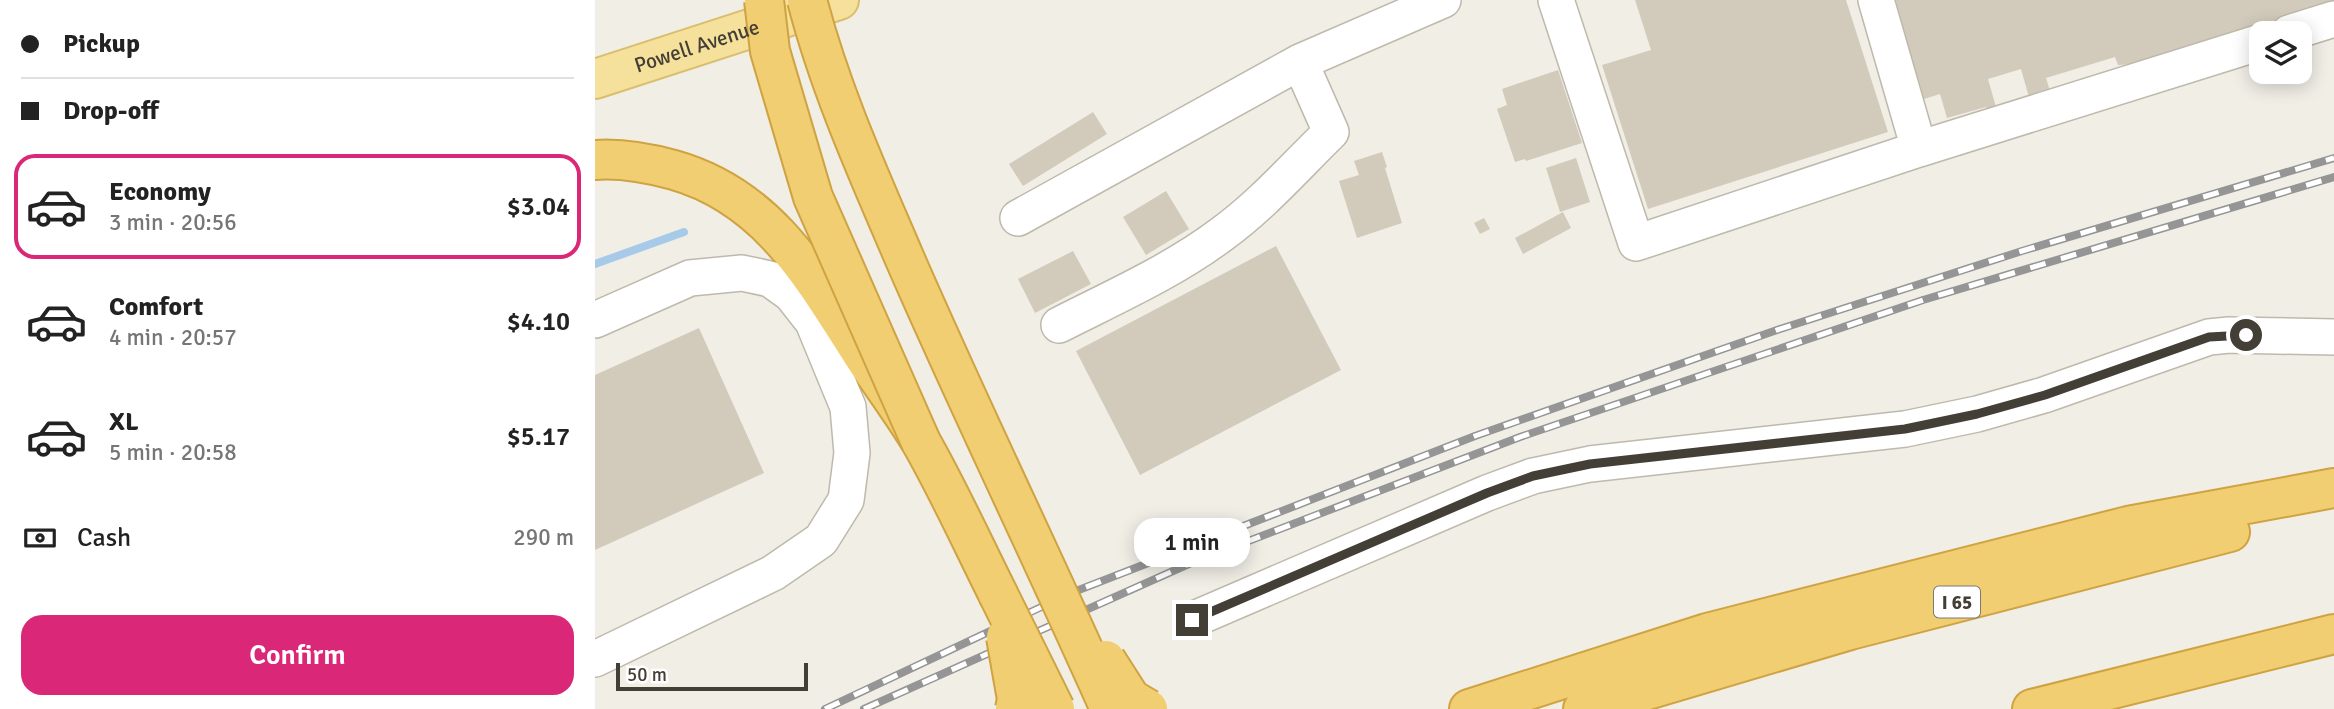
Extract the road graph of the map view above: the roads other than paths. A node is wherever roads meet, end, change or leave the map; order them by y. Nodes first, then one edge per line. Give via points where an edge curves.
1 (764, 0) edge
2 (807, 0) edge
3 (839, 0) edge
4 (1443, 0) edge
5 (1556, 0) edge
6 (1876, 0) edge
7 (2334, 19) edge
8 (2312, 26) edge
9 (2249, 46) edge
10 (1300, 62) junction
11 (595, 79) edge
12 (1919, 149) junction
13 (595, 160) edge
14 (1018, 218) dead end
15 (595, 320) edge
16 (1059, 325) dead end
17 (2334, 337) edge
18 (921, 442) junction
19 (2334, 488) edge
20 (2334, 507) edge
21 (1050, 572) junction
22 (998, 594) junction
23 (1192, 620) dead end
24 (2334, 634) edge
25 (595, 659) edge
26 (1015, 709) edge
27 (1055, 709) edge
28 (1110, 709) edge
29 (1148, 709) edge
30 (1469, 709) edge
31 (1583, 709) edge
32 (2032, 709) edge

1 - 18 highway, bridge via 770,51 813,197
2 - 21 highway, bridge via 861,157
3 - 11 main road, Powell Avenue
4 - 10 lane
5 - 12 lane via 1636,243
6 - 12 lane
7 - 8 lane
9 - 12 lane
10 - 14 lane
10 - 16 lane via 1331,132 1222,234 1164,272
13 - 18 highway, bridge via 644,163 685,173 726,191 762,218 810,274
15 - 25 lane via 690,278 742,273 770,279 791,294 813,322 848,407 852,453 846,500 821,540 773,573
17 - 23 lane via 2209,337 2045,395 1917,427 1637,458 1533,476
18 - 22 highway
19 - 30 highway via 2129,526 1720,630
20 - 31 highway, I 65 via 1850,630
21 - 28 highway, bridge
21 - 29 highway, bridge via 1131,699
22 - 26 highway, bridge
22 - 27 highway, bridge
24 - 32 highway

